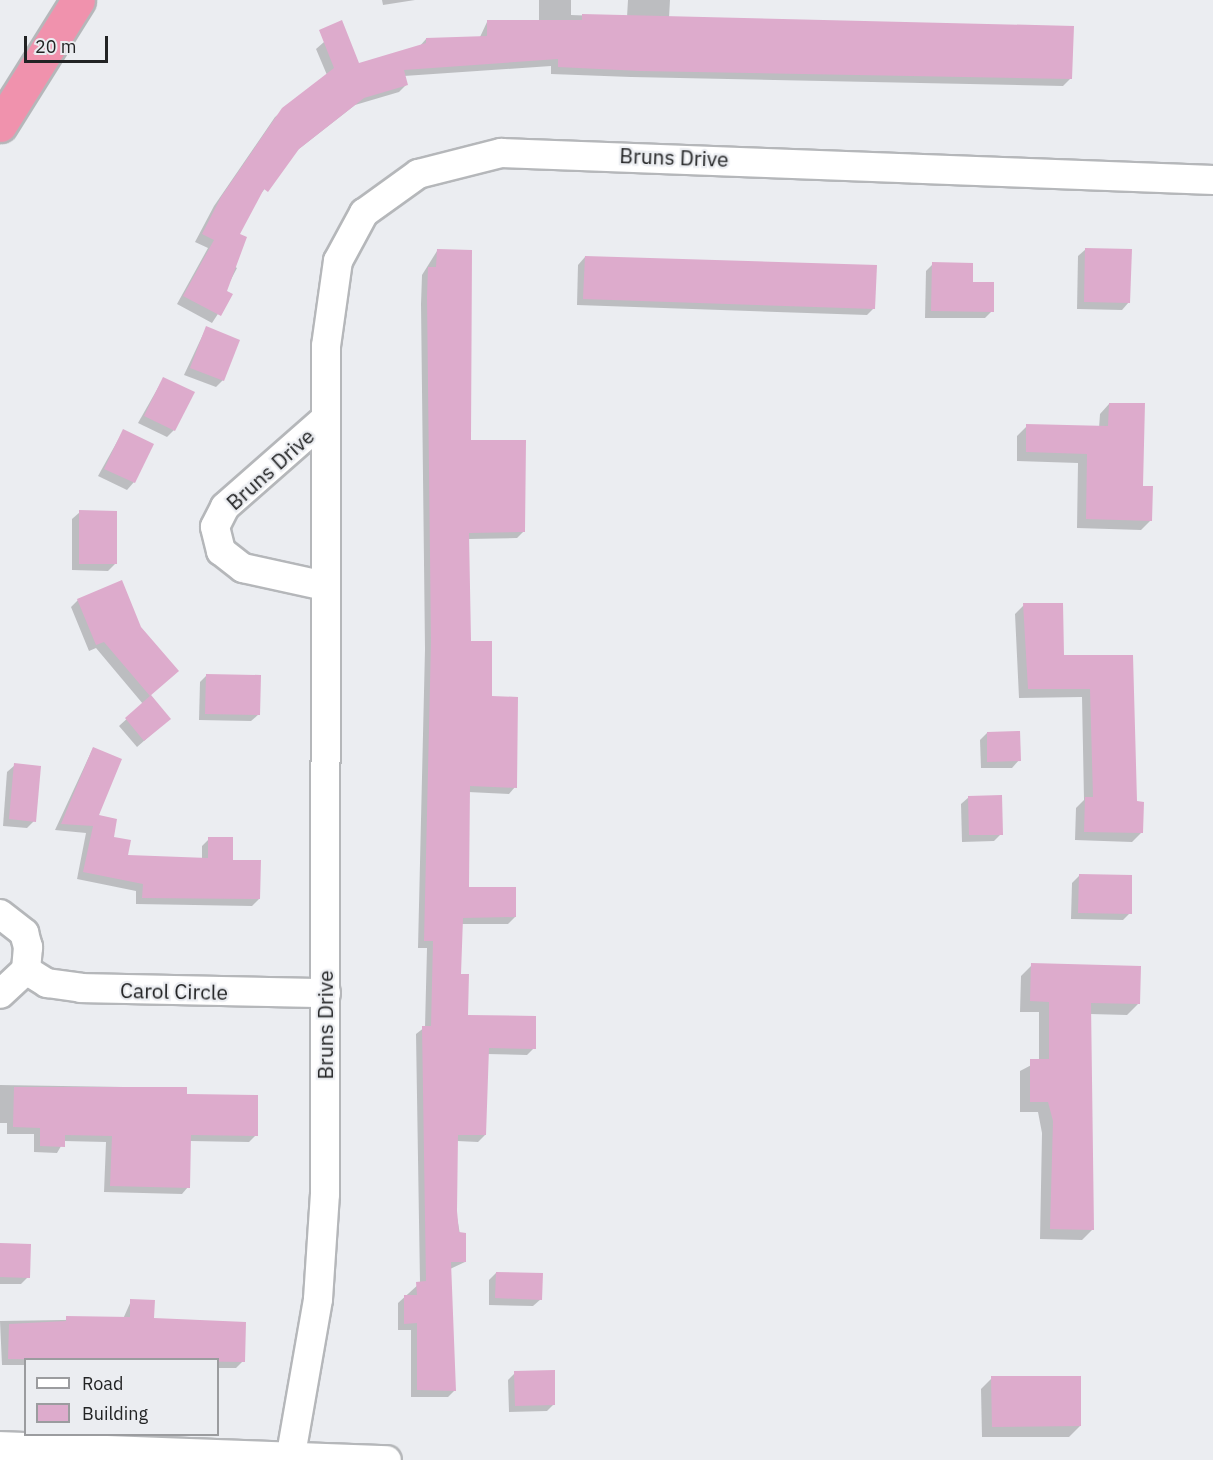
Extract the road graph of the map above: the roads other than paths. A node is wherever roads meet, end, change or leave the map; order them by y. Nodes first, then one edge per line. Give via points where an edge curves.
1 (78, 0) edge
2 (0, 125) edge
3 (1213, 180) edge
4 (325, 419) junction
5 (325, 586) junction
6 (0, 914) edge
7 (26, 970) junction
8 (326, 993) junction
9 (0, 994) edge
10 (0, 1446) edge
11 (291, 1459) edge
12 (387, 1460) edge

1 - 2 highway
3 - 4 street, Bruns Drive via 544,152 459,160 399,184 364,213 346,241 329,303
4 - 5 street, Bruns Drive
4 - 5 street, Bruns Drive via 225,507 215,527 221,551 243,568
5 - 8 street, Bruns Drive
6 - 7 street via 24,933
7 - 8 street, Carol Circle via 47,983 81,988
7 - 9 street
8 - 11 street, Bruns Drive via 325,1194 318,1299
10 - 11 street
11 - 12 street

